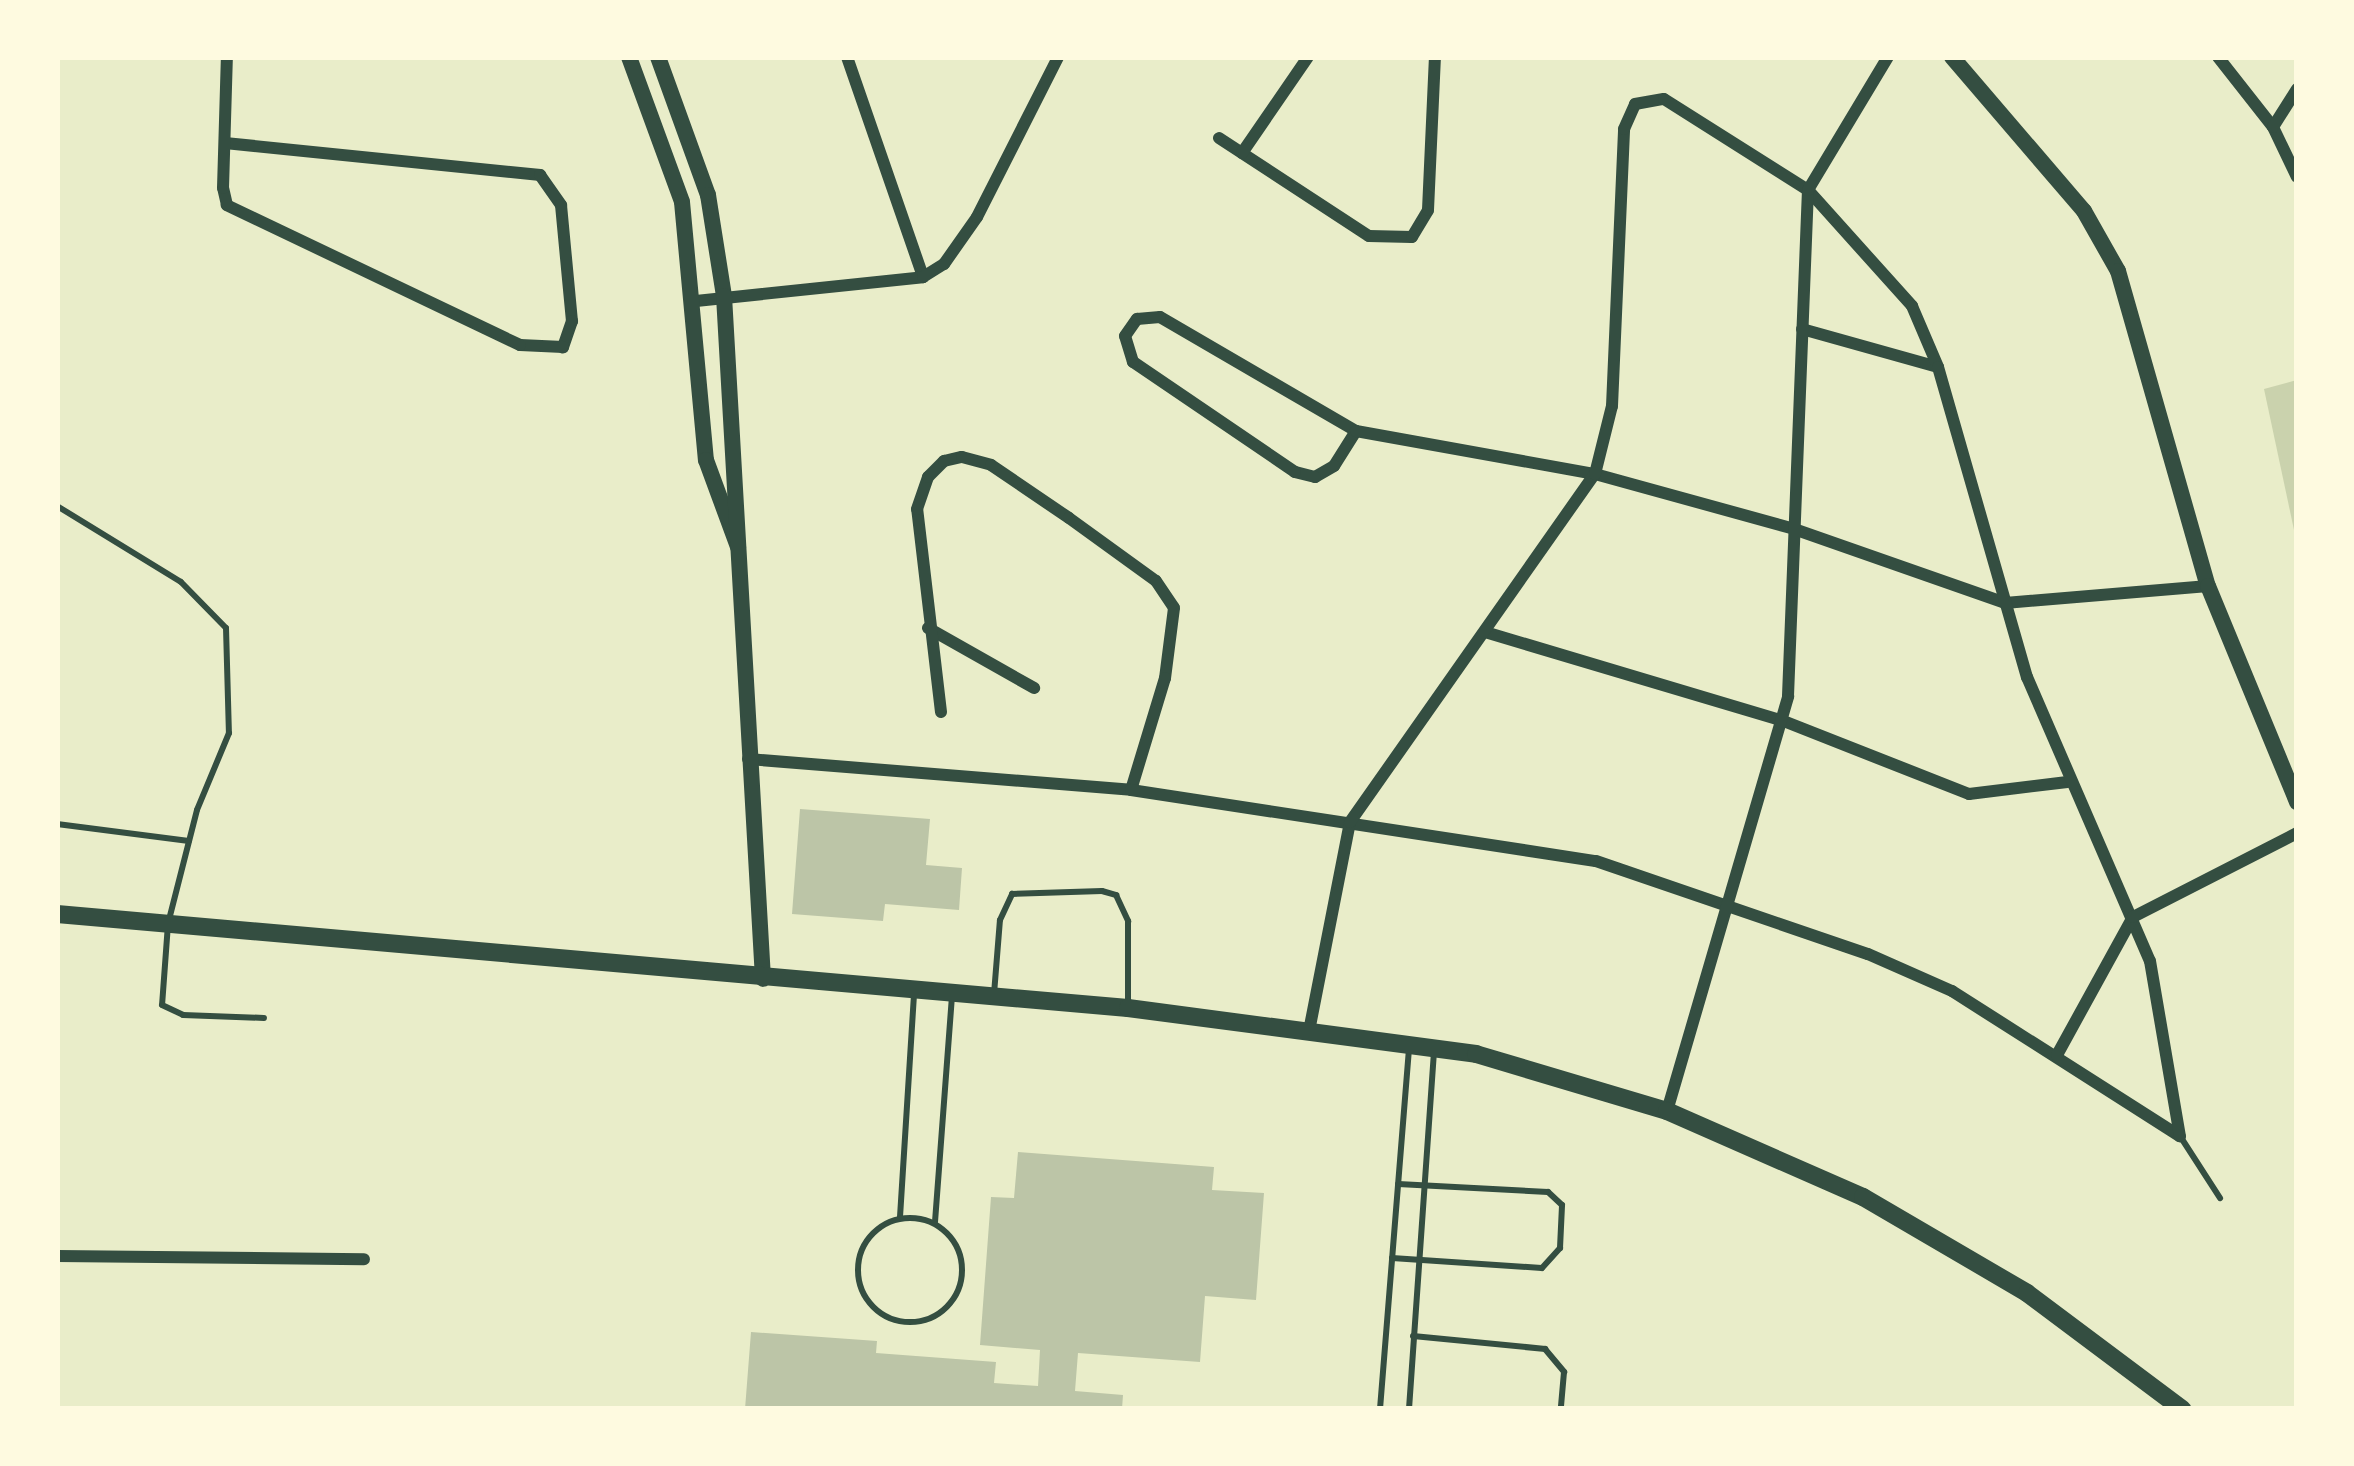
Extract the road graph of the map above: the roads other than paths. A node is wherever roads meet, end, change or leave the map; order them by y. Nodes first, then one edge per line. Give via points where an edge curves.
1 (226, 57) edge
2 (629, 57) edge
3 (658, 57) edge
4 (848, 57) edge
5 (1058, 57) edge
6 (1308, 57) edge
7 (1435, 57) edge
8 (1888, 57) edge
9 (1952, 57) edge
10 (2218, 57) edge
11 (2297, 89) edge
12 (2273, 127) junction
13 (1220, 138) dead end
14 (225, 142) junction
15 (1242, 153) junction
16 (2297, 177) edge
17 (1808, 190) junction
18 (923, 277) junction
19 (724, 296) junction
20 (696, 301) junction
21 (1802, 329) junction
22 (1938, 368) junction
23 (1355, 431) junction
24 (1595, 474) junction
25 (57, 506) edge
26 (1794, 529) junction
27 (743, 559) junction
28 (2208, 586) junction
29 (2005, 603) junction
30 (928, 628) junction
31 (1485, 632) junction
32 (1034, 688) dead end
33 (941, 712) dead end
34 (1780, 720) junction
35 (747, 759) junction
36 (2067, 782) junction
37 (1131, 790) junction
38 (2297, 802) edge
39 (1350, 822) junction
40 (57, 824) edge
41 (2297, 833) edge
42 (189, 841) junction
43 (1728, 902) junction
44 (57, 914) edge
45 (2132, 917) junction
46 (168, 924) junction
47 (763, 979) junction
48 (914, 991) junction
49 (952, 994) junction
50 (994, 998) junction
51 (1128, 1008) junction
52 (264, 1018) dead end
53 (1310, 1026) junction
54 (1410, 1042) junction
55 (1435, 1046) junction
56 (2057, 1054) junction
57 (1667, 1111) junction
58 (2183, 1143) junction
59 (1398, 1184) junction
60 (1422, 1185) junction
61 (2220, 1198) dead end
62 (900, 1217) junction
63 (935, 1222) junction
64 (57, 1256) edge
65 (364, 1258) dead end
66 (1392, 1258) junction
67 (1418, 1260) junction
68 (1413, 1336) junction
69 (1380, 1409) edge
70 (1409, 1409) edge
71 (1561, 1409) edge
72 (2182, 1409) edge

1 - 14 street
2 - 20 street via 682,202
3 - 19 street via 708,195
4 - 18 street
5 - 18 street via 977,218 944,264
6 - 15 street
7 - 15 street via 1428,210 1412,237 1370,236
8 - 17 street
9 - 28 street via 2084,212 2118,271
10 - 12 street
11 - 12 street
12 - 16 street
13 - 15 street
14 - 14 street via 529,172 551,182 561,205 571,307 563,346 520,345 227,205
17 - 21 street
17 - 22 street via 1912,306
17 - 24 street via 1677,102 1635,104 1624,129 1612,406
18 - 19 street
19 - 20 street
19 - 27 street
20 - 27 street via 706,460
21 - 22 street
21 - 26 street
22 - 29 street
23 - 23 street via 1160,317 1137,319 1125,336 1133,362 1295,472 1326,474
23 - 24 street
24 - 26 street
24 - 31 street
25 - 42 lane via 181,582 226,628 229,733
26 - 29 street
26 - 34 street via 1791,675
27 - 35 street
28 - 29 street
28 - 38 street
29 - 36 street
30 - 32 street
30 - 33 street
30 - 37 street via 916,509 944,461 991,465 1156,581 1176,622
31 - 34 street
31 - 39 street
34 - 36 street via 1969,794
34 - 43 street
35 - 37 street
35 - 47 street
36 - 45 street
37 - 39 street
39 - 43 street via 1543,848
39 - 53 street
40 - 42 lane
41 - 45 street
42 - 46 lane
43 - 56 street via 1952,992
43 - 57 street
44 - 46 main road
45 - 56 street
45 - 58 street via 2161,1003
46 - 47 main road
46 - 52 lane via 162,1005 183,1015
47 - 48 main road
48 - 49 main road
48 - 62 lane
49 - 50 main road
49 - 63 lane
50 - 51 main road
50 - 51 lane via 1000,920 1012,895 1102,891 1116,895 1128,921
51 - 53 main road
53 - 54 main road
54 - 55 main road
54 - 59 lane
55 - 57 main road
55 - 60 lane
56 - 58 street
57 - 72 main road via 1925,1230 2077,1327
58 - 61 lane
59 - 60 lane
59 - 66 lane
60 - 67 lane
60 - 67 lane via 1548,1192 1562,1205 1560,1248 1542,1268
62 - 63 lane
62 - 63 lane via 868,1243 854,1284 875,1313 910,1321 934,1315 961,1292 961,1255
64 - 65 street
66 - 67 lane
66 - 69 lane
67 - 68 lane
68 - 70 lane
68 - 71 lane via 1544,1349 1564,1372

